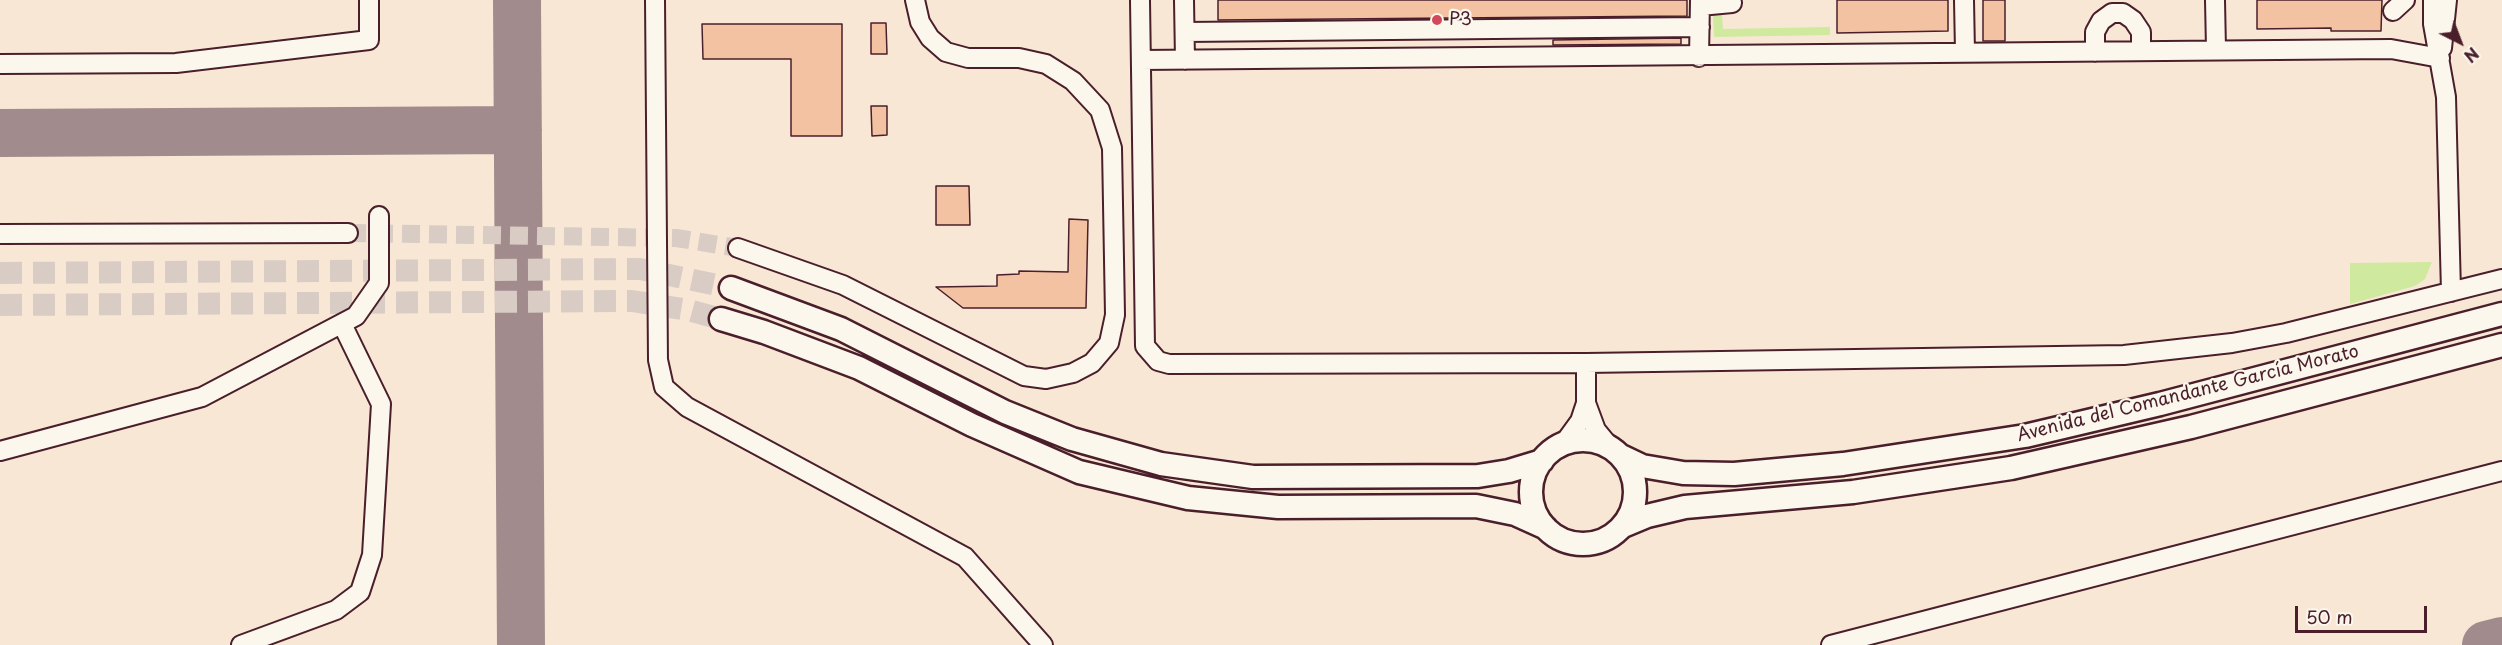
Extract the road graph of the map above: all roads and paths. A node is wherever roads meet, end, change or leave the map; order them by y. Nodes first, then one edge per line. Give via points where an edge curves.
1 (369, 0) edge
2 (655, 0) edge
3 (915, 0) edge
4 (1140, 0) edge
5 (1185, 0) edge
6 (1964, 0) edge
7 (2215, 0) edge
8 (2433, 0) edge
9 (2447, 0) edge
10 (1700, 3) edge
11 (1732, 7) edge
12 (1700, 27) junction
13 (1185, 32) junction
14 (2216, 49) junction
15 (2141, 51) junction
16 (1965, 52) junction
17 (2095, 52) junction
18 (1700, 57) junction
19 (2440, 58) junction
20 (1141, 60) junction
21 (1185, 60) junction
22 (0, 64) edge
23 (380, 216) dead end
24 (348, 233) tunnel mouth
25 (0, 234) edge
26 (738, 248) tunnel mouth
27 (2502, 279) edge
28 (731, 288) tunnel mouth
29 (2451, 292) junction
30 (2502, 314) edge
31 (721, 319) tunnel mouth
32 (342, 324) junction
33 (2502, 345) edge
34 (1586, 363) junction
35 (1586, 403) junction
36 (1564, 443) junction
37 (0, 451) edge
38 (1616, 452) junction
39 (1542, 461) junction
40 (2502, 471) edge
41 (1623, 526) junction
42 (1546, 528) junction
43 (241, 645) edge
44 (1043, 645) edge
45 (1831, 645) edge

1 - 22 street via 369,40 176,63
2 - 44 street via 658,360 664,387 687,407 965,557
3 - 26 street via 920,22 946,52 968,58 1018,58 1046,64 1073,81 1100,110 1112,148 1115,315 1109,343 1092,363 1073,373 1046,379 1024,376 843,285
4 - 20 street
5 - 13 street
6 - 16 street
7 - 14 street
8 - 19 street
9 - 19 street
10 - 11 street
10 - 12 street
12 - 13 street
12 - 18 street
13 - 21 street
14 - 15 street
14 - 19 street via 2391,49
15 - 17 street
15 - 17 street via 2141,32 2133,20 2123,13 2112,13 2095,32
16 - 17 street
16 - 18 street
18 - 21 street
19 - 29 street via 2446,97
20 - 21 street
20 - 34 street via 1145,346 1158,361 1247,365
23 - 32 street via 379,283 356,316
24 - 25 street
27 - 29 street
28 - 39 main road via 841,329 1005,412 1072,439 1161,464 1253,477 1478,476
29 - 34 street via 2286,333 2124,355
30 - 38 main road, Avenida del Comandante García Morato via 2160,405 2025,436 1843,464 1734,474 1683,473 1642,466
31 - 42 main road via 859,368 972,425 1079,472 1188,498 1278,507 1476,506 1515,514
32 - 37 street via 202,396
32 - 43 street via 381,404 372,555 360,592 336,610
33 - 41 main road, Avenida del Comandante García Morato via 2192,427 2011,468 1853,492 1685,507
34 - 35 street
35 - 36 street via 1580,421
35 - 38 street via 1596,430
36 - 38 main road via 1595,441
36 - 39 main road
38 - 41 main road via 1630,469 1635,483 1631,513
39 - 42 main road via 1534,474 1532,496 1537,517
40 - 45 street
41 - 42 main road via 1610,537 1576,544 1560,539

